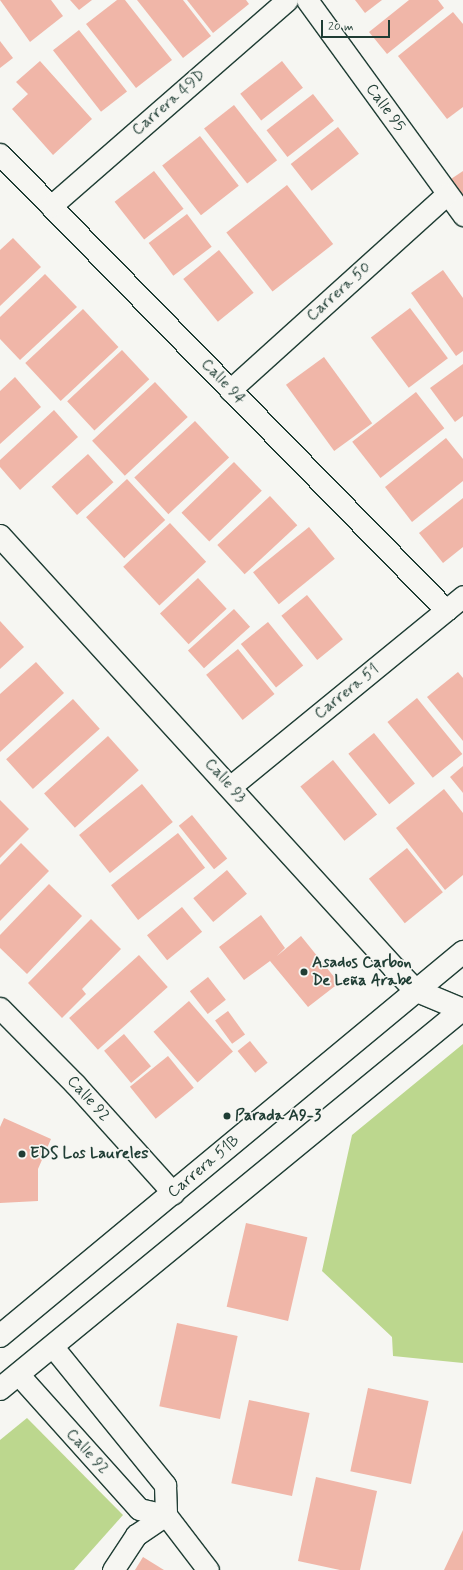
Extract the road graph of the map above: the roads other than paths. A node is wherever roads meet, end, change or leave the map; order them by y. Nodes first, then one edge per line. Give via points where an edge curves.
1 (286, 0) edge
2 (307, 0) edge
3 (0, 154) edge
4 (448, 194) junction
5 (51, 206) junction
6 (463, 215) edge
7 (230, 390) junction
8 (0, 536) edge
9 (463, 596) edge
10 (446, 610) junction
11 (230, 787) junction
12 (463, 952) edge
13 (415, 990) junction
14 (0, 1008) edge
15 (462, 1010) edge
16 (173, 1194) junction
17 (0, 1336) edge
18 (53, 1347) junction
19 (18, 1374) junction
20 (0, 1389) edge
21 (166, 1515) junction
22 (113, 1570) edge
23 (208, 1570) edge

1 - 5 street, Carrera 49D
2 - 4 street, Calle 95
3 - 5 street, Calle 94
4 - 6 street, Calle 95
4 - 7 street, Carrera 50
5 - 7 street, Calle 94
7 - 10 street, Calle 94
8 - 11 main road, Calle 93
9 - 10 street, Carrera 51
10 - 11 street, Carrera 51
11 - 13 main road, Calle 93
12 - 13 main road, Carrera 51B
13 - 15 main road, Calle 93
13 - 16 main road, Carrera 51B
14 - 16 street, Calle 92 via 75,1084
15 - 18 main road
16 - 17 main road, Carrera 51B
18 - 19 main road
18 - 21 street via 165,1485
19 - 20 main road
19 - 21 street, Calle 92 via 139,1509
21 - 22 street via 136,1535
21 - 23 street

